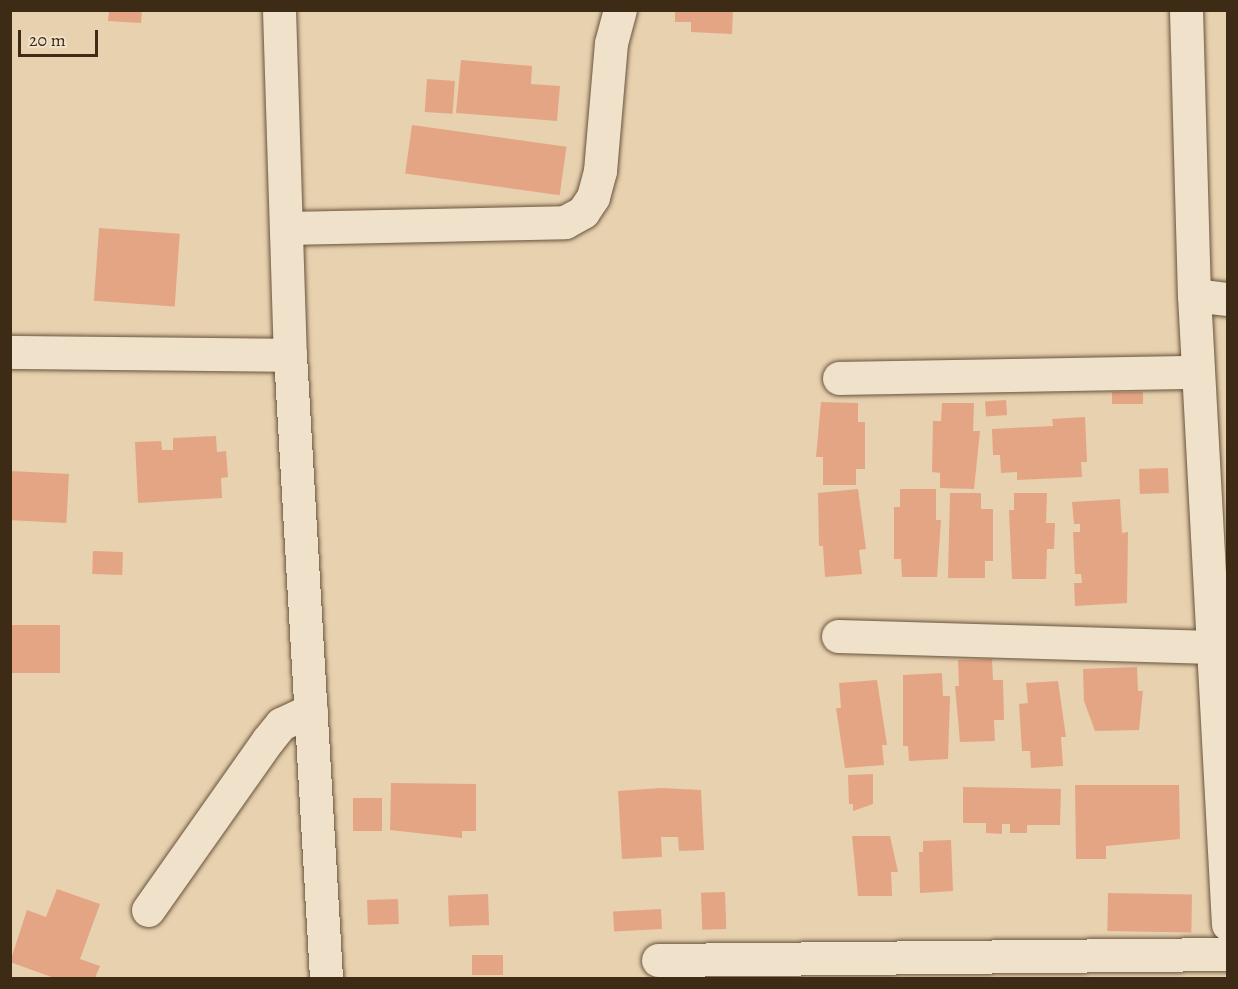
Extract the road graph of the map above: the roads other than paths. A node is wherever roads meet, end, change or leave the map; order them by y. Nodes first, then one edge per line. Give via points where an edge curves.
1 (279, 10) edge
2 (620, 10) edge
3 (1186, 10) edge
4 (286, 228) junction
5 (1194, 295) junction
6 (1227, 299) edge
7 (10, 352) edge
8 (290, 355) junction
9 (1198, 372) junction
10 (839, 378) dead end
11 (838, 636) dead end
12 (1213, 647) junction
13 (311, 710) junction
14 (148, 910) dead end
15 (1227, 924) edge
16 (1227, 954) edge
17 (658, 960) dead end
18 (326, 978) edge

1 - 4 street
2 - 4 street via 611,43 600,171 593,197 583,212 565,222
3 - 5 street
4 - 8 street
5 - 6 street
5 - 9 street
7 - 8 street
8 - 13 street
9 - 10 street
9 - 12 street
11 - 12 street
12 - 15 street
13 - 14 street via 281,724
13 - 18 street
16 - 17 street

